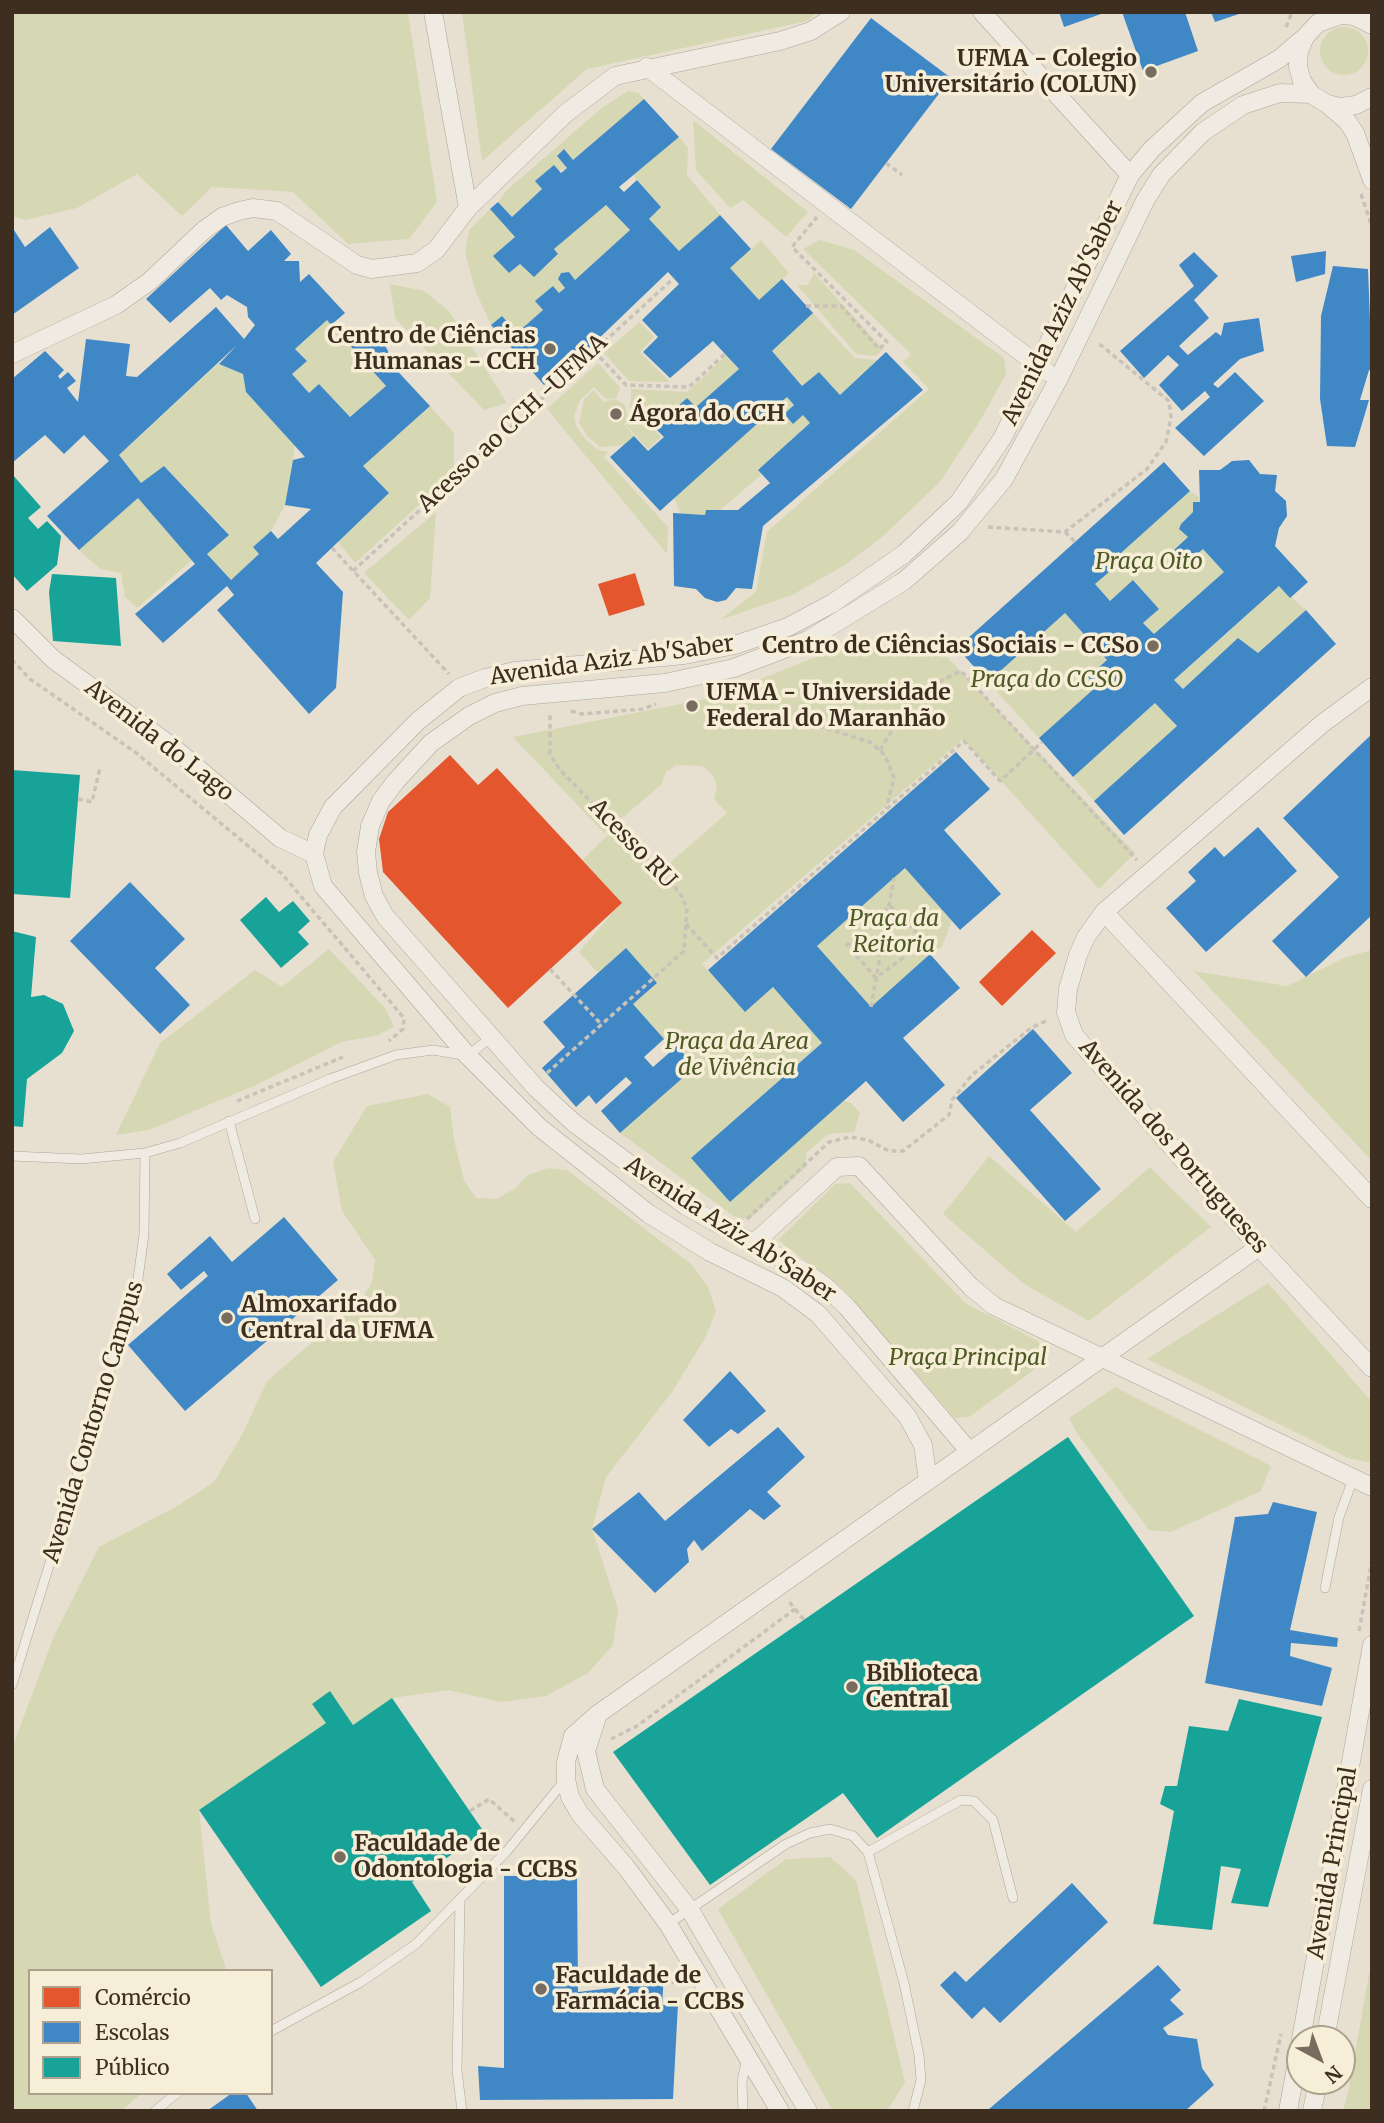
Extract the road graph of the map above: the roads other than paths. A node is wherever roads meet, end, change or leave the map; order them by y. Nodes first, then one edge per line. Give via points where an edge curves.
1 (433, 12) edge
2 (841, 12) edge
3 (982, 12) edge
4 (1313, 12) edge
5 (1363, 17) edge
6 (1307, 34) junction
7 (647, 67) junction
8 (1311, 94) junction
9 (1372, 97) edge
10 (1327, 104) junction
11 (1130, 175) junction
12 (1372, 180) edge
13 (468, 208) junction
14 (12, 354) edge
15 (1040, 366) junction
16 (1058, 380) junction
17 (12, 618) edge
18 (1372, 687) edge
19 (314, 854) junction
20 (1104, 912) junction
21 (491, 1037) junction
22 (468, 1056) junction
23 (229, 1121) junction
24 (145, 1153) junction
25 (12, 1156) edge
26 (1372, 1199) edge
27 (255, 1219) dead end
28 (753, 1244) junction
29 (1259, 1247) junction
30 (800, 1269) junction
31 (783, 1288) junction
32 (1103, 1357) junction
33 (1372, 1368) edge
34 (969, 1451) junction
35 (1353, 1479) junction
36 (928, 1481) junction
37 (1372, 1487) edge
38 (1325, 1588) dead end
39 (1372, 1645) edge
40 (12, 1685) edge
41 (598, 1714) junction
42 (566, 1779) junction
43 (1372, 1789) edge
44 (869, 1852) junction
45 (1013, 1898) dead end
46 (460, 1900) junction
47 (690, 1910) junction
48 (668, 1924) junction
49 (1304, 2025) edge
50 (1328, 2025) edge
51 (273, 2030) edge
52 (747, 2055) junction
53 (175, 2095) edge
54 (155, 2111) edge
55 (462, 2111) edge
56 (743, 2111) edge
57 (780, 2111) edge
58 (808, 2111) edge
59 (913, 2111) edge

1 - 13 street
2 - 7 street via 811,31 780,41
3 - 11 street
4 - 6 street
5 - 6 street, Avenida Aziz Ab'Saber via 1329,18
6 - 8 street via 1298,66
6 - 11 street, Avenida Aziz Ab'Saber via 1279,59 1202,103
7 - 13 street via 615,76 589,92
7 - 15 street
8 - 10 street
8 - 16 street, Avenida Aziz Ab'Saber via 1280,93 1243,105 1203,132 1161,175
9 - 10 street via 1356,106
10 - 12 street via 1355,134
11 - 15 street, Avenida Aziz Ab'Saber
13 - 14 street via 436,250 417,262 372,269 344,259 277,211 239,211 204,230 116,306
15 - 16 street
15 - 19 street, Avenida Aziz Ab'Saber via 1003,437 959,502 872,578 788,627 735,645 684,655 515,671 459,688 418,721 333,807 323,822
16 - 21 street, Avenida Aziz Ab'Saber via 1022,448 983,507 920,568 842,622 771,656 723,671 664,683 522,696 495,703 448,730 397,781 370,826 366,852 374,896 385,916
17 - 19 street, Avenida do Lago via 53,659 174,748 280,838
18 - 20 street, Avenida dos Portugueses via 1323,723
19 - 22 street, Avenida Aziz Ab'Saber via 323,886 337,905
20 - 26 street
20 - 29 street, Avenida dos Portugueses via 1086,937 1068,989 1066,1012 1074,1035
21 - 22 lane
21 - 28 street, Avenida Aziz Ab'Saber via 574,1123 686,1206
22 - 23 lane via 433,1050 396,1055
22 - 31 street, Avenida Aziz Ab'Saber via 539,1127 649,1214 710,1252
23 - 24 lane
23 - 27 lane
24 - 25 lane via 81,1159
24 - 40 lane, Avenida Contorno Campus via 138,1279
28 - 30 street, Avenida Aziz Ab'Saber
28 - 32 street via 837,1167 859,1166 982,1297
29 - 32 street
29 - 33 street, Avenida dos Portugueses
30 - 31 street
30 - 34 street, Avenida Aziz Ab'Saber via 847,1307
31 - 36 street, Avenida Aziz Ab'Saber via 831,1326 907,1416 923,1445
32 - 34 street
32 - 35 street
34 - 36 street
35 - 37 street
35 - 38 lane via 1339,1517
36 - 41 street
39 - 49 street, Avenida Principal
41 - 42 street via 573,1736
41 - 47 street via 586,1751 594,1789
42 - 46 lane
42 - 48 street via 580,1814
43 - 50 street, Avenida Principal
44 - 45 lane via 961,1800 974,1801 993,1820
44 - 47 lane via 843,1831 810,1833 786,1844
44 - 59 lane via 919,2056 921,2080
46 - 51 lane via 399,1958
46 - 55 lane via 457,2071
47 - 48 lane
47 - 58 street
48 - 52 street
52 - 56 lane
52 - 57 street
53 - 54 lane

